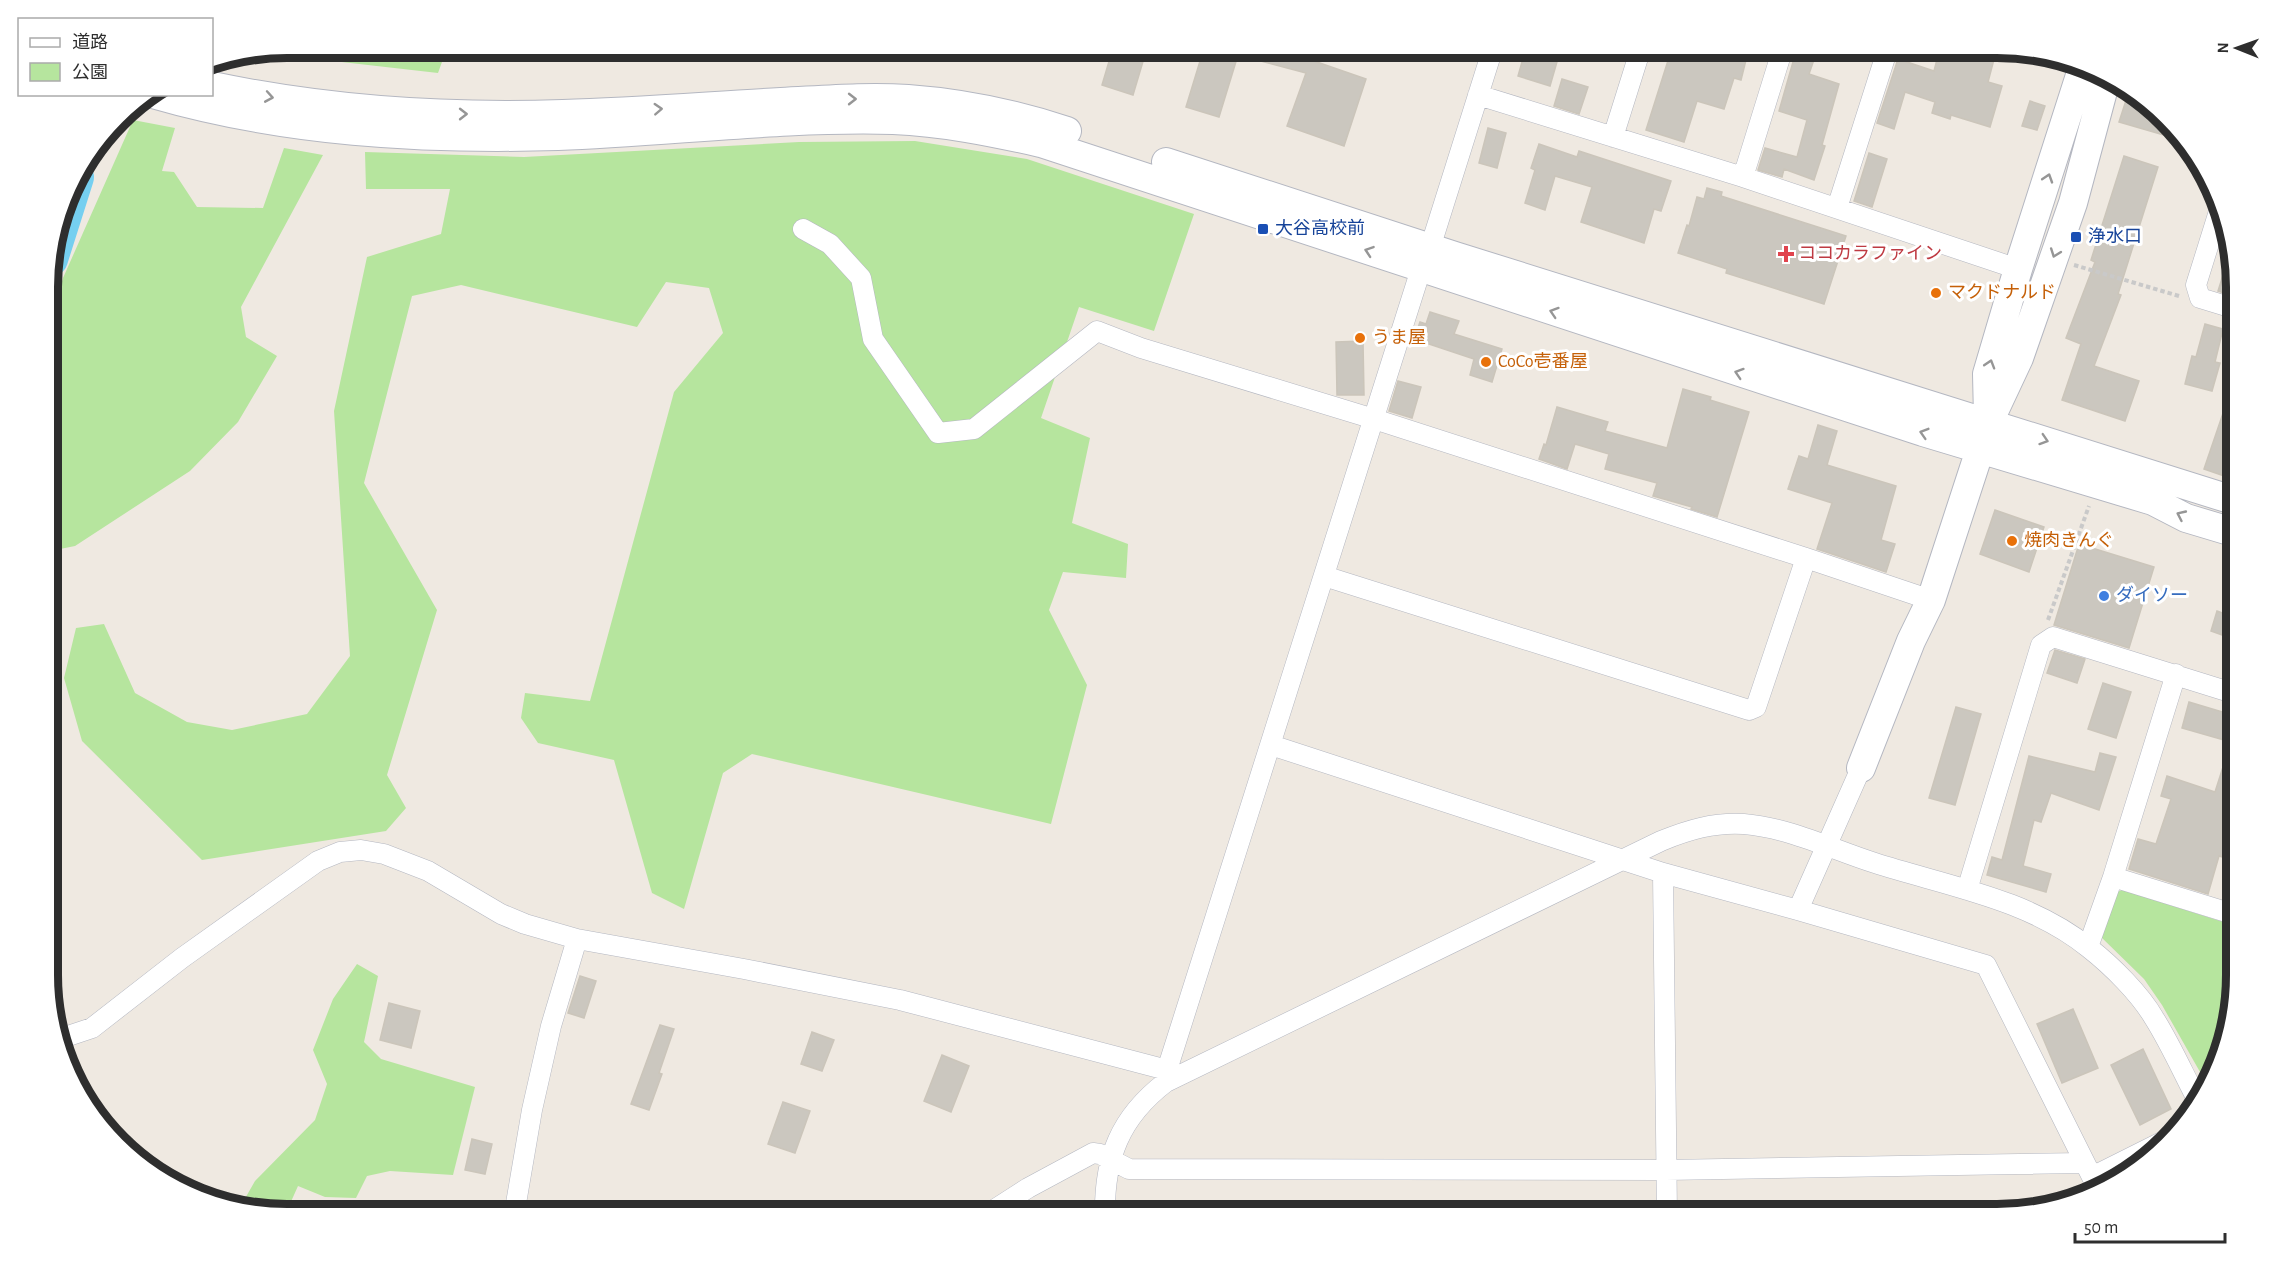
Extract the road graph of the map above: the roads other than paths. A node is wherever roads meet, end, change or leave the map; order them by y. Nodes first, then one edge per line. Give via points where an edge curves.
1 (1490, 58) edge
2 (1638, 58) edge
3 (1780, 58) edge
4 (1885, 58) edge
5 (2080, 74) edge
6 (2105, 85) edge
7 (213, 86) edge
8 (1478, 95) junction
9 (166, 98) edge
10 (1613, 137) junction
11 (1743, 177) junction
12 (1837, 208) junction
13 (2216, 220) edge
14 (803, 229) dead end
15 (1425, 259) junction
16 (2018, 269) junction
17 (2226, 306) edge
18 (1374, 419) junction
19 (1989, 422) junction
20 (1981, 450) junction
21 (2226, 498) edge
22 (2226, 530) edge
23 (1806, 558) junction
24 (1324, 576) junction
25 (1930, 600) junction
26 (2176, 674) junction
27 (2226, 691) edge
28 (1271, 745) junction
29 (1861, 768) joint
30 (1827, 846) junction
31 (1624, 860) junction
32 (1663, 873) junction
33 (2113, 877) junction
34 (1967, 890) junction
35 (1798, 910) junction
36 (2226, 912) edge
37 (577, 939) junction
38 (2088, 947) junction
39 (67, 1036) edge
40 (1167, 1076) junction
41 (2194, 1093) edge
42 (2146, 1149) edge
43 (1111, 1159) junction
44 (1666, 1170) junction
45 (2091, 1176) edge
46 (516, 1204) edge
47 (1003, 1204) edge
48 (1105, 1204) edge
49 (1667, 1204) edge

1 - 8 street
2 - 10 street
3 - 11 street
4 - 12 street
16 -> 5 street
6 -> 19 street via 2073,203 2019,358
7 -> 15 street via 346,108 456,114 563,114 829,99 906,99 978,108 1047,124
8 - 10 street
8 - 15 street
15 -> 9 street via 1041,143 971,128 895,120 816,121 559,136 469,137 283,124
10 - 11 street
11 - 12 street
12 - 16 street
13 - 17 street via 2196,285 2200,298
14 - 18 street via 830,244 861,278 873,339 938,433 974,429 1097,331
15 - 18 street
15 - 19 street
20 -> 15 street
19 -> 16 street via 1987,374
18 - 23 street
18 - 24 street
19 - 20 street
19 -> 21 street
22 -> 20 street via 2186,518 2153,501
20 - 25 street
23 - 24 street via 1756,707 1749,710
23 - 25 street
24 - 28 street
25 - 29 street
26 - 27 street
26 - 33 street
26 - 34 street via 2053,637 2040,645
28 - 31 street
28 - 40 street
29 - 30 street
30 - 31 street via 1759,826 1709,825 1690,829
30 - 34 street
30 - 35 street
31 - 32 street
31 - 40 street
32 - 35 street
32 - 44 street
33 - 36 street
33 - 38 street
34 - 38 street via 2014,906
35 - 45 street via 1986,965
37 - 39 street via 501,914 428,872 384,854 340,852 318,861 92,1028
37 - 40 street via 900,1000
37 - 46 street via 550,1026
38 - 41 street via 2121,977 2153,1016
40 - 43 street via 1135,1110
42 - 45 street
43 - 44 street via 1129,1169
43 - 47 street via 1093,1153
43 - 48 street
44 - 45 street
44 - 49 street

